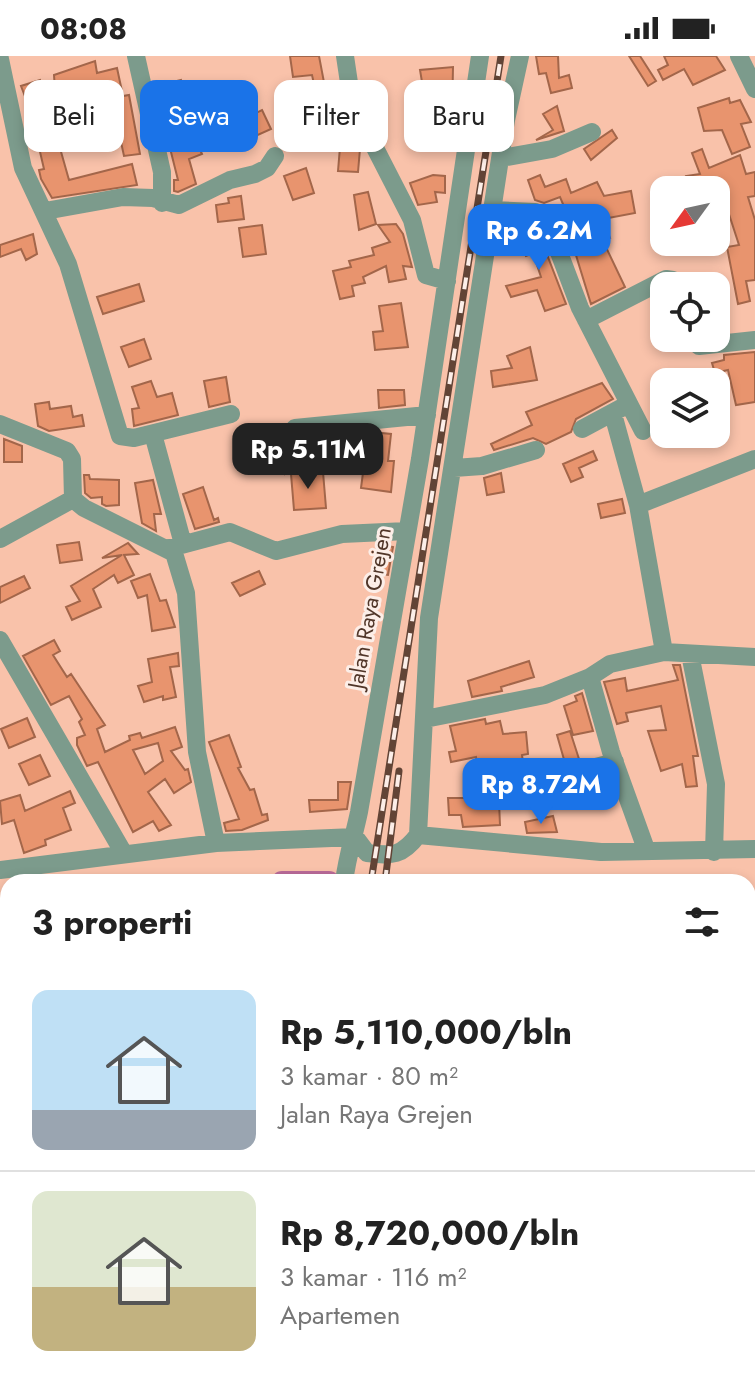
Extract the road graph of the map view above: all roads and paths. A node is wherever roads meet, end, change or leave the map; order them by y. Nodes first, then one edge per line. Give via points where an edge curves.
1 (136, 56) edge
2 (345, 56) edge
3 (480, 56) edge
4 (520, 56) edge
5 (741, 57) edge
6 (0, 59) edge
7 (346, 80) edge
8 (755, 89) edge
9 (592, 132) dead end
10 (278, 152) edge
11 (376, 152) edge
12 (275, 156) joint
13 (501, 158) junction
14 (162, 203) junction
15 (493, 210) junction
16 (45, 211) junction
17 (447, 281) junction
18 (650, 287) edge
19 (586, 320) junction
20 (755, 340) edge
21 (730, 343) edge
22 (621, 409) junction
23 (231, 414) dead end
24 (427, 415) junction
25 (0, 424) edge
26 (295, 428) dead end
27 (582, 429) dead end
28 (643, 431) dead end
29 (153, 434) junction
30 (536, 450) dead end
31 (755, 459) edge
32 (454, 468) junction
33 (73, 499) junction
34 (638, 505) junction
35 (407, 531) junction
36 (0, 539) edge
37 (176, 546) junction
38 (0, 640) edge
39 (664, 652) junction
40 (690, 654) junction
41 (755, 657) edge
42 (590, 677) junction
43 (425, 719) junction
44 (615, 762) junction
45 (538, 782) dead end
46 (418, 835) junction
47 (352, 842) junction
48 (216, 843) junction
49 (646, 849) junction
50 (755, 849) edge
51 (123, 852) junction
52 (714, 852) junction
53 (0, 870) edge
54 (346, 874) edge

1 - 14 street via 162,172
2 - 7 street
3 - 17 street, Jalan Raya Grejen
4 - 13 street
5 - 8 street
6 - 16 street via 23,168
9 - 13 street via 552,149
10 - 12 path
11 - 17 street via 412,220 426,275
12 - 14 street via 255,174 179,205
13 - 15 street
14 - 16 street via 123,197
15 - 19 street via 535,212 546,218
15 - 32 street
16 - 29 street via 68,264 119,434 128,439
17 - 24 street, Jalan Raya Grejen
18 - 19 street
19 - 22 street
20 - 21 street
22 - 27 street
22 - 28 street
22 - 34 street
23 - 29 street
24 - 26 street
24 - 35 street, Jalan Raya Grejen
25 - 33 street via 67,451
29 - 37 street
30 - 32 street via 482,466
31 - 34 street
32 - 43 street via 429,618
33 - 36 street
33 - 37 street via 132,533
34 - 39 street
35 - 37 street via 342,534 276,551 230,532
35 - 47 street, Jalan Raya Grejen
37 - 48 street via 186,593 197,752
38 - 51 street
39 - 40 street
39 - 42 street via 610,664
40 - 41 street
40 - 52 street via 716,784
42 - 43 street via 545,695
42 - 44 street
43 - 46 street
44 - 45 street
44 - 49 street
46 - 47 street via 394,856 367,853
46 - 49 street via 601,852
47 - 48 street
47 - 54 street, Jalan Raya Grejen
48 - 51 street
49 - 52 street
50 - 52 street
51 - 53 street

